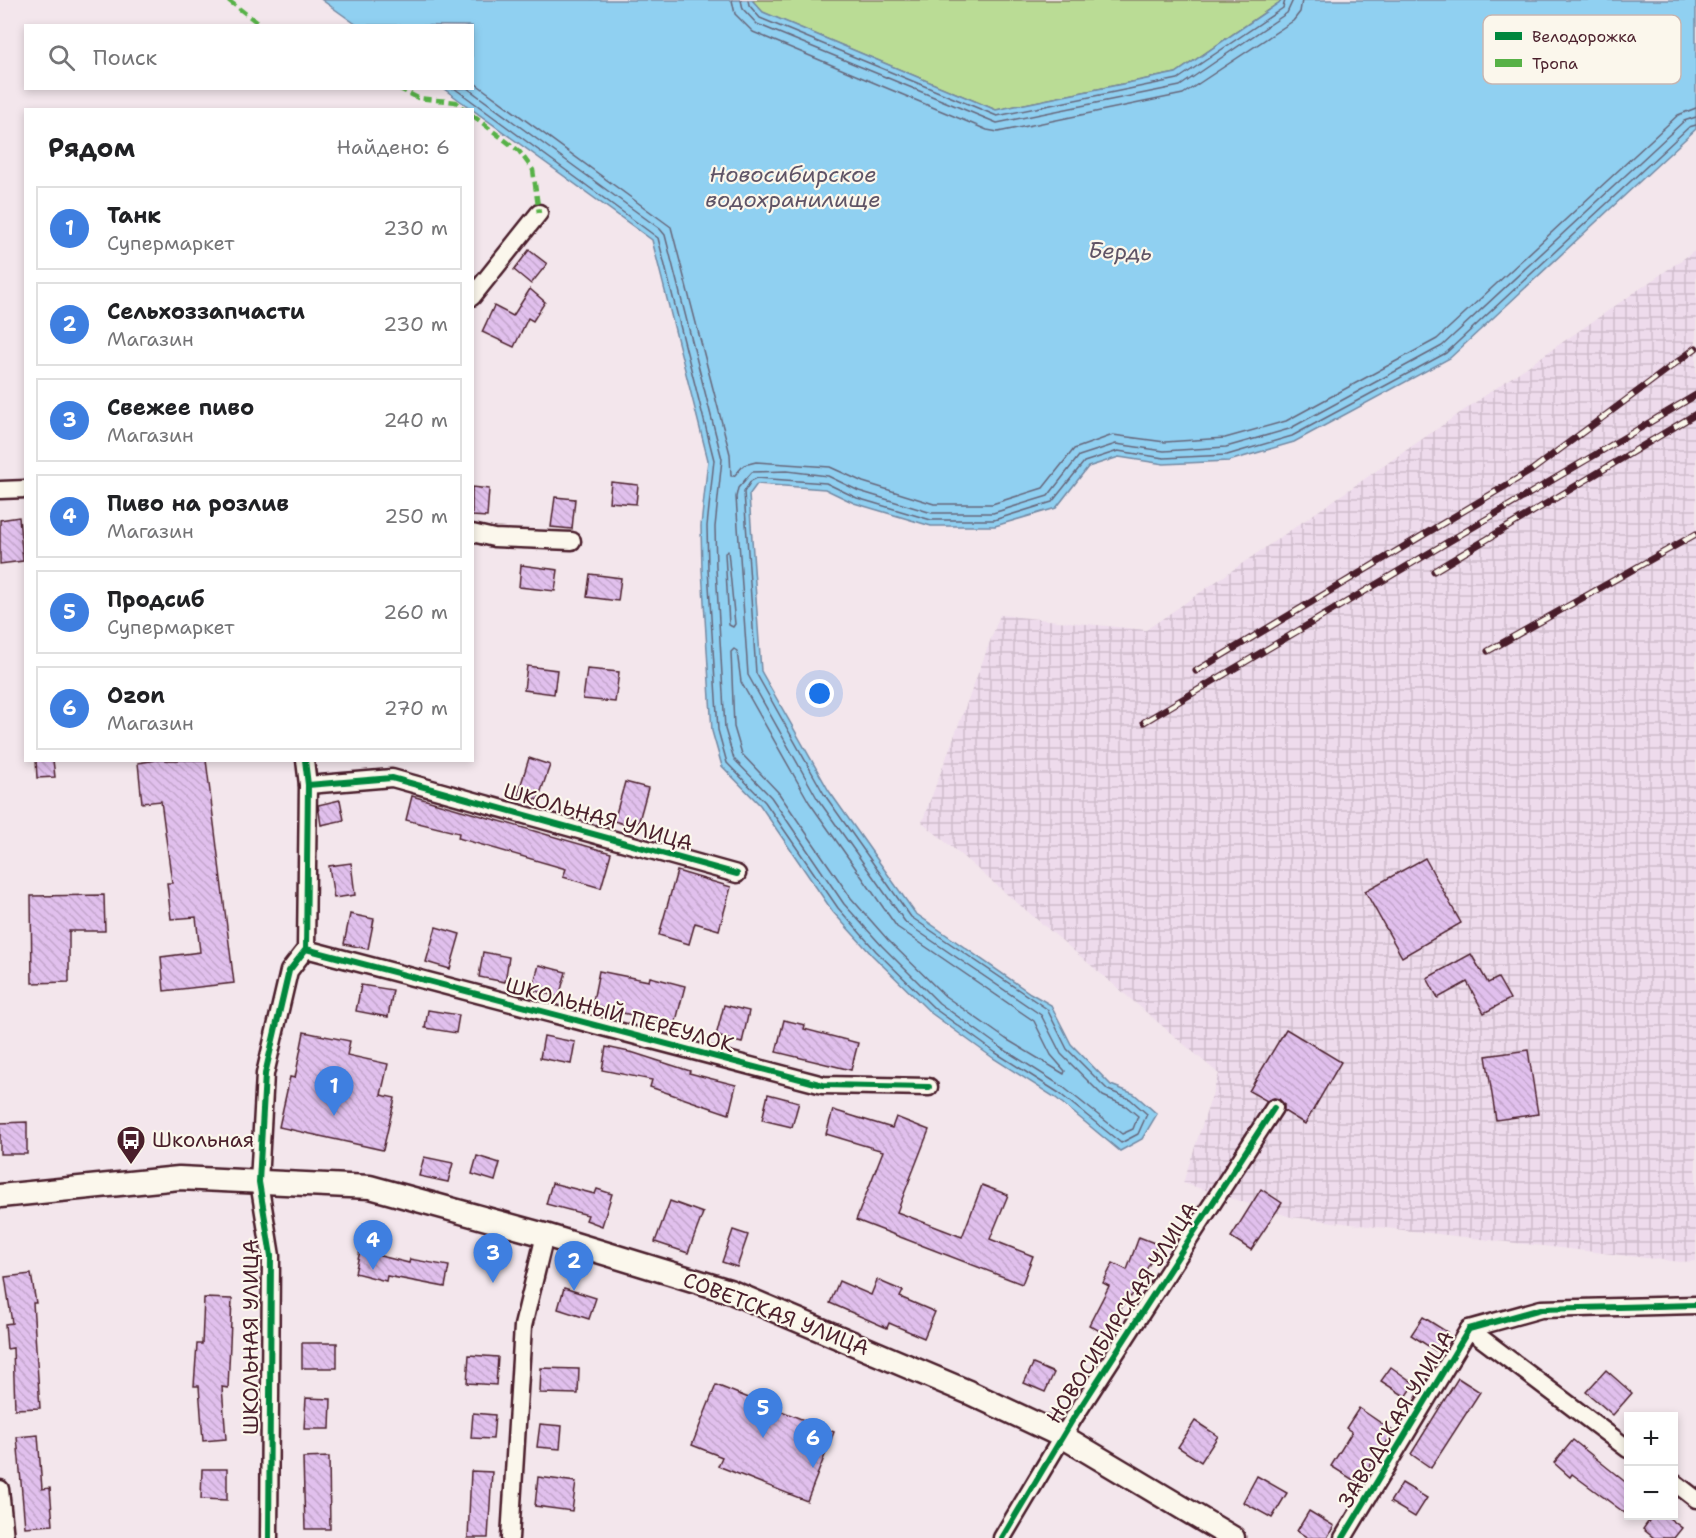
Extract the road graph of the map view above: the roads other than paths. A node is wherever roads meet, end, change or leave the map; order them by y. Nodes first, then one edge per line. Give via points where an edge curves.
1 (539, 213) dead end
2 (474, 294) edge
3 (24, 489) edge
4 (0, 490) edge
5 (474, 533) edge
6 (572, 541) dead end
7 (305, 762) edge
8 (308, 785) junction
9 (737, 874) dead end
10 (306, 949) junction
11 (929, 1087) dead end
12 (1274, 1108) dead end
13 (259, 1182) junction
14 (0, 1196) edge
15 (545, 1234) junction
16 (1696, 1305) edge
17 (1469, 1329) junction
18 (1062, 1436) junction
19 (1624, 1445) edge
20 (1678, 1485) edge
21 (0, 1489) edge
22 (1696, 1499) edge
23 (5, 1538) edge
24 (269, 1538) edge
25 (510, 1538) edge
26 (1002, 1538) edge
27 (1233, 1538) edge
28 (1343, 1538) edge

1 - 2 street
3 - 4 street
5 - 6 street
7 - 8 street
8 - 9 street, ШКОЛЬНАЯ УЛИЦА via 392,778
8 - 10 street
10 - 11 street, ШКОЛЬНЫЙ ПЕРЕУЛОК via 824,1085
10 - 13 street, ШКОЛЬНАЯ УЛИЦА via 289,971 265,1074
12 - 18 street, НОВОСИБИРСКАЯ УЛИЦА
13 - 14 main road, СОВЕТСКАЯ УЛИЦА via 179,1178
13 - 15 main road, СОВЕТСКАЯ УЛИЦА via 370,1187
13 - 24 street, ШКОЛЬНАЯ УЛИЦА via 272,1256
15 - 18 main road, СОВЕТСКАЯ УЛИЦА via 729,1292
15 - 25 street via 523,1326
16 - 17 street, ЗАВОДСКАЯ УЛИЦА via 1541,1309
17 - 19 street
17 - 28 street, ЗАВОДСКАЯ УЛИЦА
18 - 26 street, НОВОСИБИРСКАЯ УЛИЦА
18 - 27 main road, СОВЕТСКАЯ УЛИЦА
20 - 22 street
21 - 23 street

